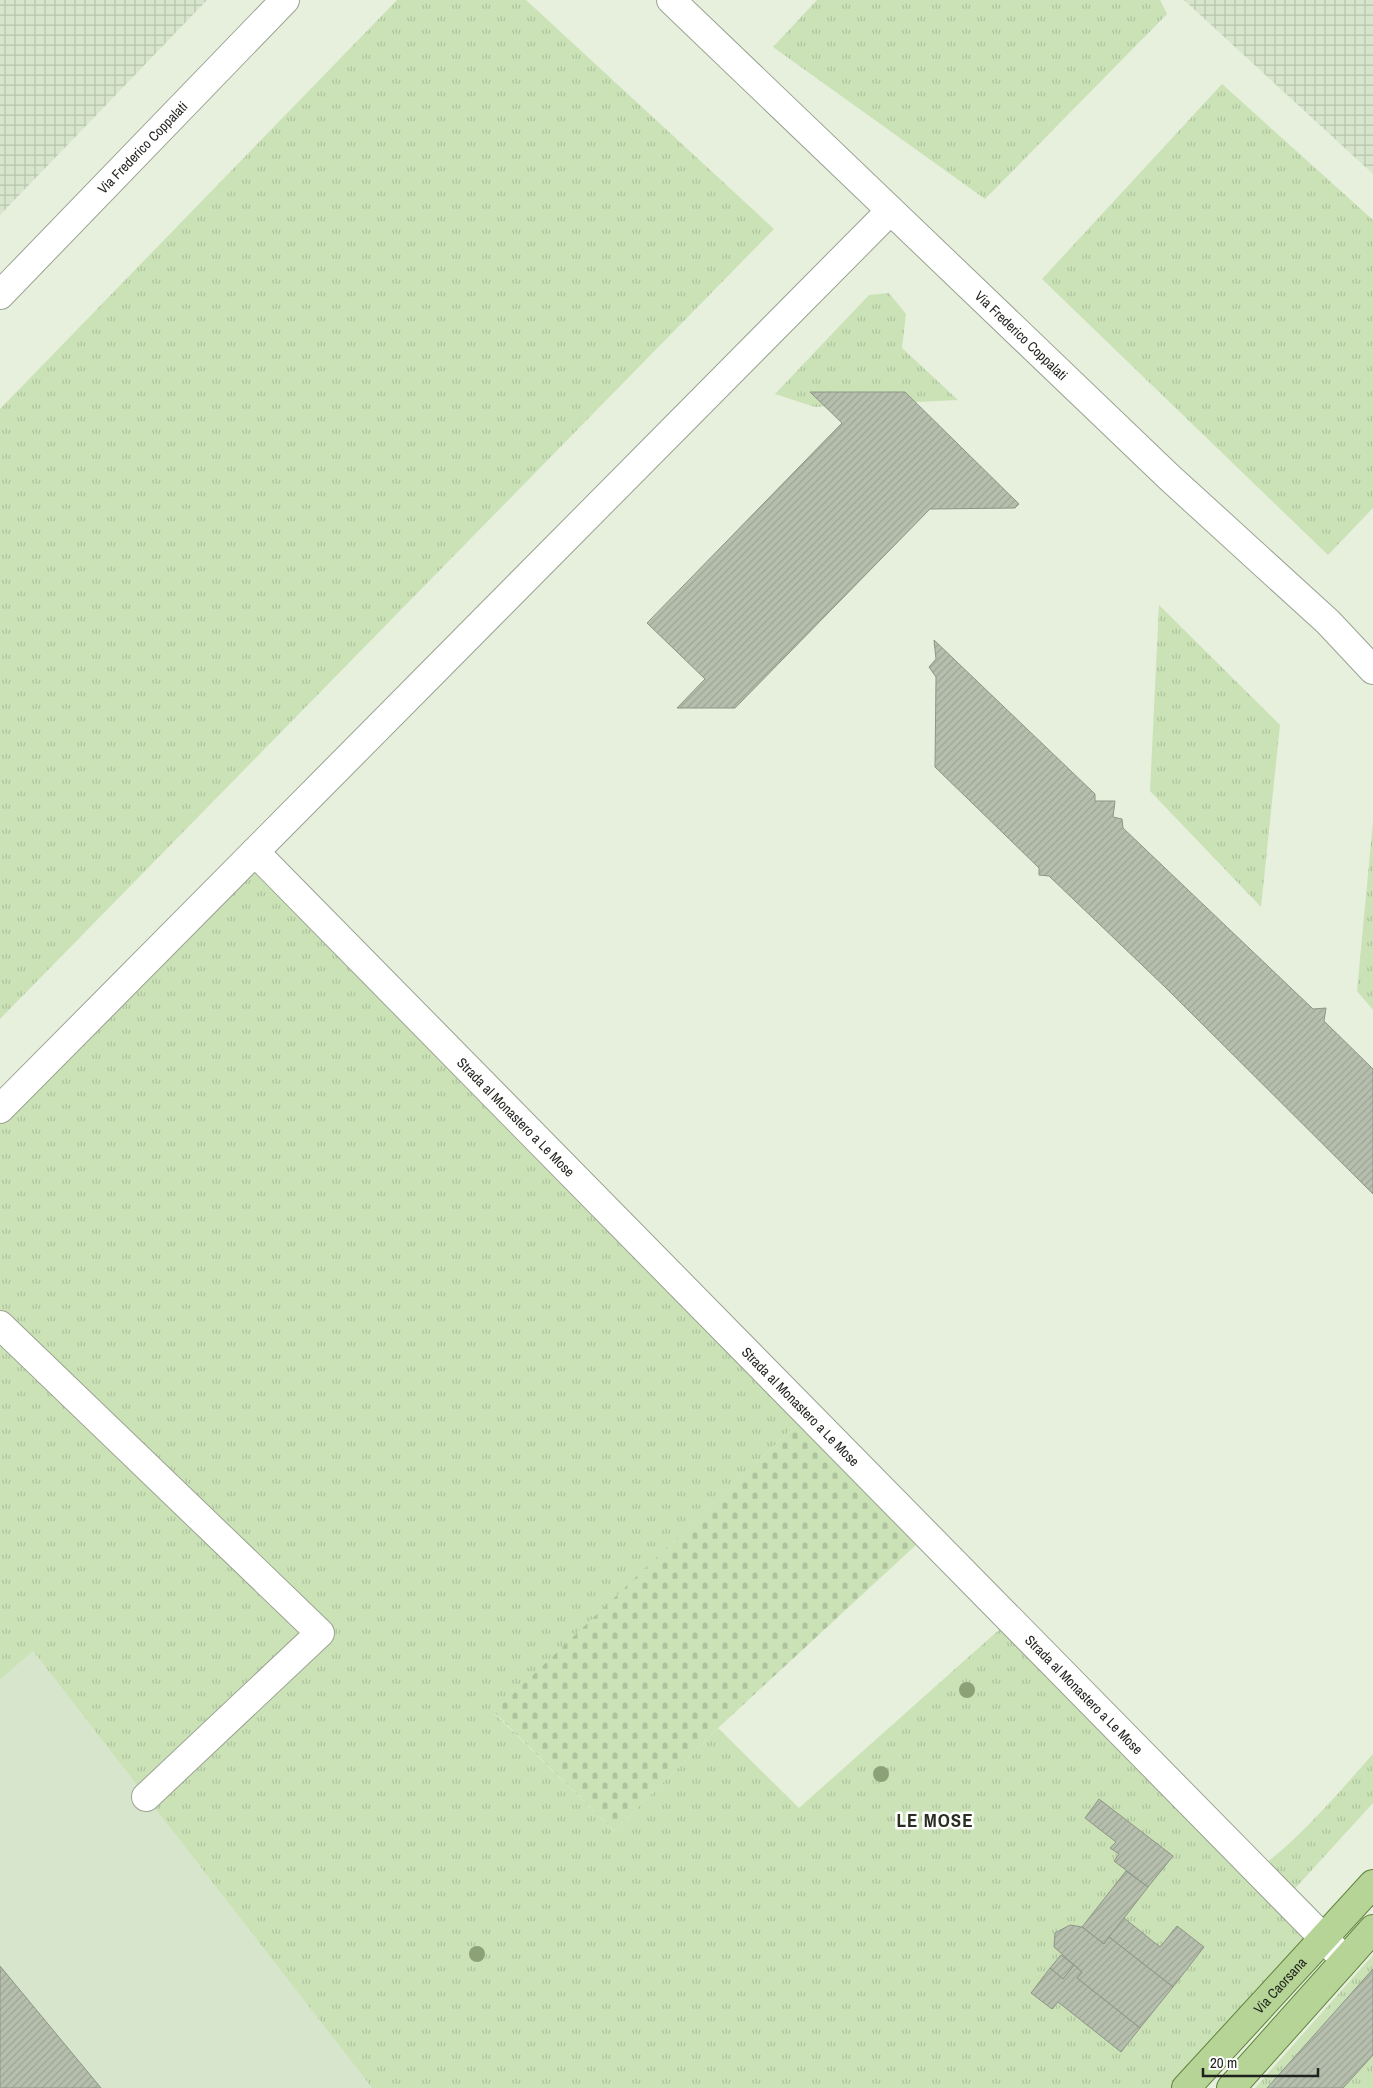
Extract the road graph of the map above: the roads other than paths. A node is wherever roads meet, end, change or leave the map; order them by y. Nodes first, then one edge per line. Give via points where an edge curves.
1 (285, 0) edge
2 (671, 0) edge
3 (890, 211) junction
4 (0, 295) edge
5 (1373, 670) edge
6 (255, 852) junction
7 (0, 1109) edge
8 (0, 1325) edge
9 (146, 1797) dead end
10 (1373, 1884) edge
11 (1373, 1929) edge
12 (1323, 1940) junction
13 (1345, 1960) junction
14 (1186, 2088) edge
15 (1231, 2088) edge

1 - 4 street, Via Frederico Coppalati
2 - 3 street, Via Frederico Coppalati
3 - 5 street, Via Frederico Coppalati via 1168,477 1328,622
3 - 6 street
6 - 7 street
6 - 12 street, Strada al Monastero a Le Mose
8 - 9 street via 320,1633
10 - 12 main road, Via Caorsana
11 - 13 main road
12 - 13 street, Strada al Monastero a Le Mose
12 - 14 main road, Via Caorsana
13 - 15 main road

